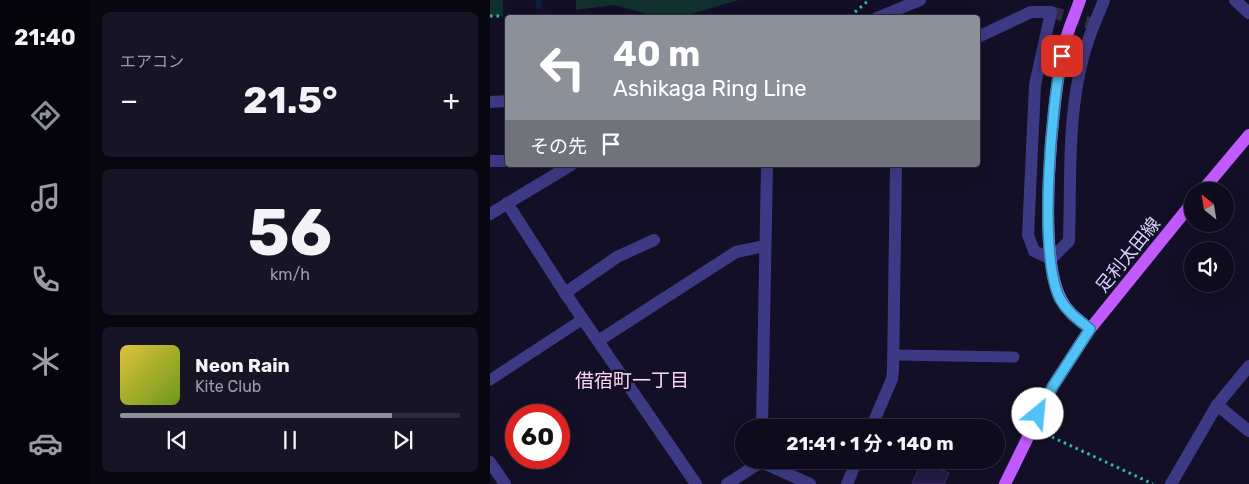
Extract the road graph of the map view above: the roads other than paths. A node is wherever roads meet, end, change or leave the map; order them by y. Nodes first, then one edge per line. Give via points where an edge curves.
1 (920, 0) edge
2 (1080, 0) edge
3 (1104, 0) edge
4 (1235, 0) edge
5 (1249, 13) edge
6 (884, 15) edge
7 (980, 36) edge
8 (505, 101) edge
9 (490, 102) edge
10 (1249, 135) edge
11 (490, 161) edge
12 (505, 161) edge
13 (561, 167) edge
14 (767, 167) edge
15 (896, 167) edge
16 (1210, 182) edge
17 (507, 203) junction
18 (1184, 213) edge
19 (490, 214) edge
20 (654, 240) dead end
21 (765, 246) junction
22 (1052, 259) junction
23 (565, 293) junction
24 (583, 319) junction
25 (1090, 329) junction
26 (598, 341) junction
27 (894, 354) junction
28 (1014, 357) dead end
29 (1249, 366) edge
30 (490, 380) edge
31 (1217, 406) junction
32 (762, 419) edge
33 (875, 419) edge
34 (1249, 431) edge
35 (490, 462) edge
36 (749, 469) edge
37 (778, 469) edge
38 (853, 469) edge
39 (505, 484) edge
40 (696, 484) edge
41 (727, 484) edge
42 (810, 484) edge
43 (847, 484) edge
44 (1005, 484) edge
45 (1171, 484) edge

1 - 6 street
2 - 22 main road via 1064,44 1054,98 1049,240
3 - 22 street via 1084,54 1076,91 1069,241
4 - 5 street
7 - 22 street via 1031,12 1051,12 1035,85 1028,235 1034,251
8 - 9 street
10 - 16 main road
11 - 12 street
13 - 17 street
14 - 21 street
15 - 27 street
17 - 19 street
17 - 23 street
18 - 25 main road, 足利太田線
20 - 23 street via 617,257
21 - 26 street via 736,252
21 - 32 street
22 - 25 main road via 1052,272 1061,300
23 - 24 street
24 - 26 street
24 - 30 lane
25 - 44 main road, 足利太田線 via 1053,386
26 - 40 street
27 - 28 lane
27 - 33 street via 892,379
29 - 31 street
31 - 34 street
31 - 45 street
35 - 39 street
36 - 41 street
37 - 42 street
38 - 43 street

